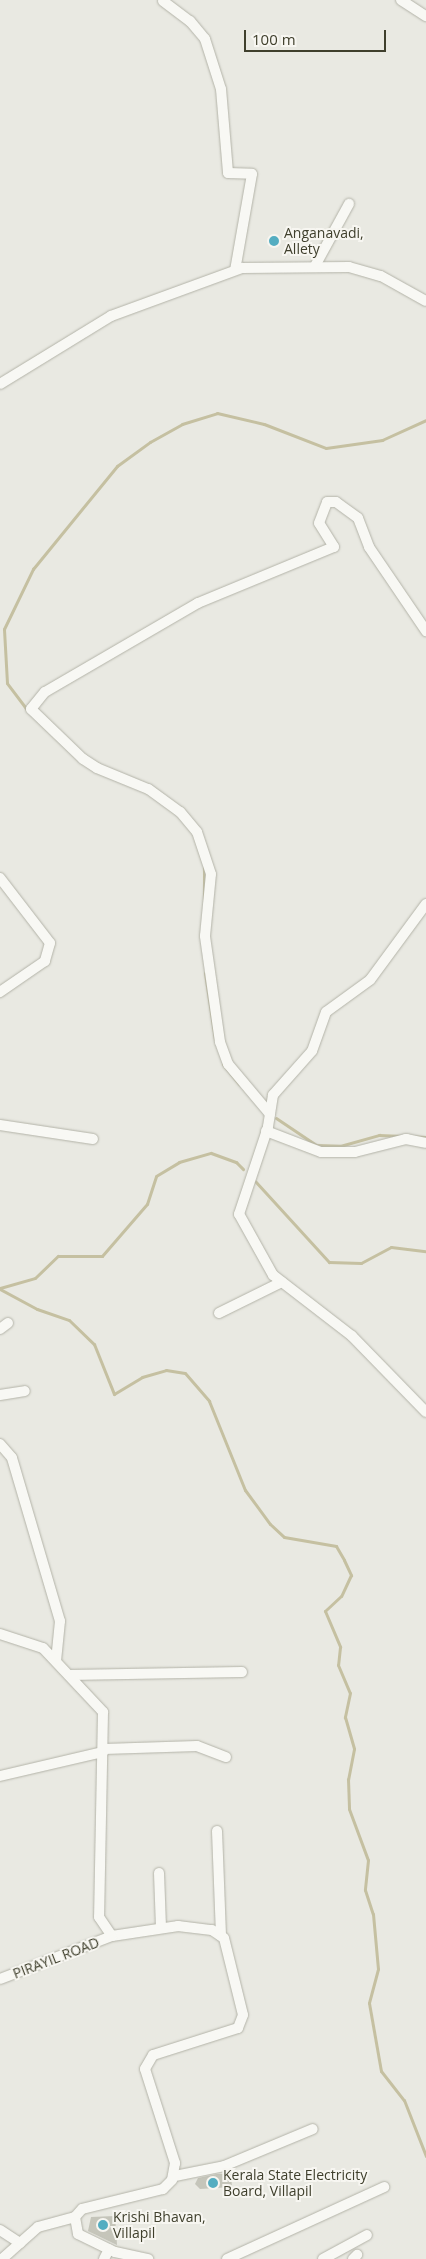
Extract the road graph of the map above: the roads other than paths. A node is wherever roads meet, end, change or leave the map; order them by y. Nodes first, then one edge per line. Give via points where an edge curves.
1 (401, 0) edge
2 (163, 1) edge
3 (426, 16) edge
4 (349, 204) dead end
5 (315, 266) junction
6 (235, 270) junction
7 (426, 301) edge
8 (0, 384) edge
9 (426, 631) edge
10 (0, 878) edge
11 (426, 904) edge
12 (0, 992) edge
13 (270, 1114) junction
14 (0, 1125) edge
15 (266, 1131) junction
16 (93, 1140) dead end
17 (426, 1143) edge
18 (282, 1282) junction
19 (219, 1313) dead end
20 (25, 1391) dead end
21 (0, 1395) edge
22 (426, 1412) edge
23 (0, 1444) edge
24 (0, 1634) edge
25 (56, 1661) junction
26 (242, 1672) dead end
27 (69, 1675) junction
28 (104, 1750) junction
29 (226, 1757) dead end
30 (0, 1776) edge
31 (217, 1831) dead end
32 (159, 1873) dead end
33 (161, 1928) junction
34 (112, 1936) junction
35 (221, 1936) junction
36 (0, 1979) edge
37 (313, 2129) dead end
38 (175, 2176) junction
39 (384, 2187) dead end
40 (74, 2217) junction
41 (0, 2230) edge
42 (367, 2235) dead end
43 (20, 2243) junction
44 (109, 2249) junction
45 (2, 2259) edge
46 (104, 2259) edge
47 (148, 2259) edge
48 (227, 2259) edge
49 (323, 2259) edge

1 - 3 street
2 - 6 street via 190,20 205,39 216,65 228,173 252,174
4 - 5 street
5 - 6 street via 264,266
5 - 7 street via 349,267 381,276
6 - 8 street via 112,316
9 - 13 street via 369,546 358,518 336,502 326,502 319,523 334,546 198,602 45,692 31,709 83,759 148,789 180,812 197,832 210,874 205,936 220,1042 228,1064
10 - 12 street via 50,943 45,961
11 - 13 street via 370,980 326,1012 312,1051 273,1095
13 - 15 street
14 - 16 street
15 - 17 street via 321,1152 355,1152 406,1139
15 - 18 street via 239,1214 274,1275
18 - 19 street
18 - 22 street via 352,1336
20 - 21 street
23 - 25 street via 12,1458 60,1622
24 - 25 street via 43,1648
25 - 27 street
26 - 27 street
27 - 28 street via 104,1712
28 - 29 street via 197,1746
28 - 30 street
28 - 34 street via 99,1917
31 - 35 street
32 - 33 street
33 - 34 street, PIRAYIL ROAD
33 - 35 street, PIRAYIL ROAD via 178,1926 212,1930
34 - 36 street, PIRAYIL ROAD
35 - 38 street via 243,2015 238,2028 153,2056 145,2069 175,2164
37 - 38 street via 224,2166
38 - 40 street via 163,2189 82,2209
39 - 48 street
40 - 43 street via 38,2227
40 - 44 street via 78,2234
41 - 43 street
42 - 49 street
43 - 45 street
44 - 46 street
44 - 47 street

